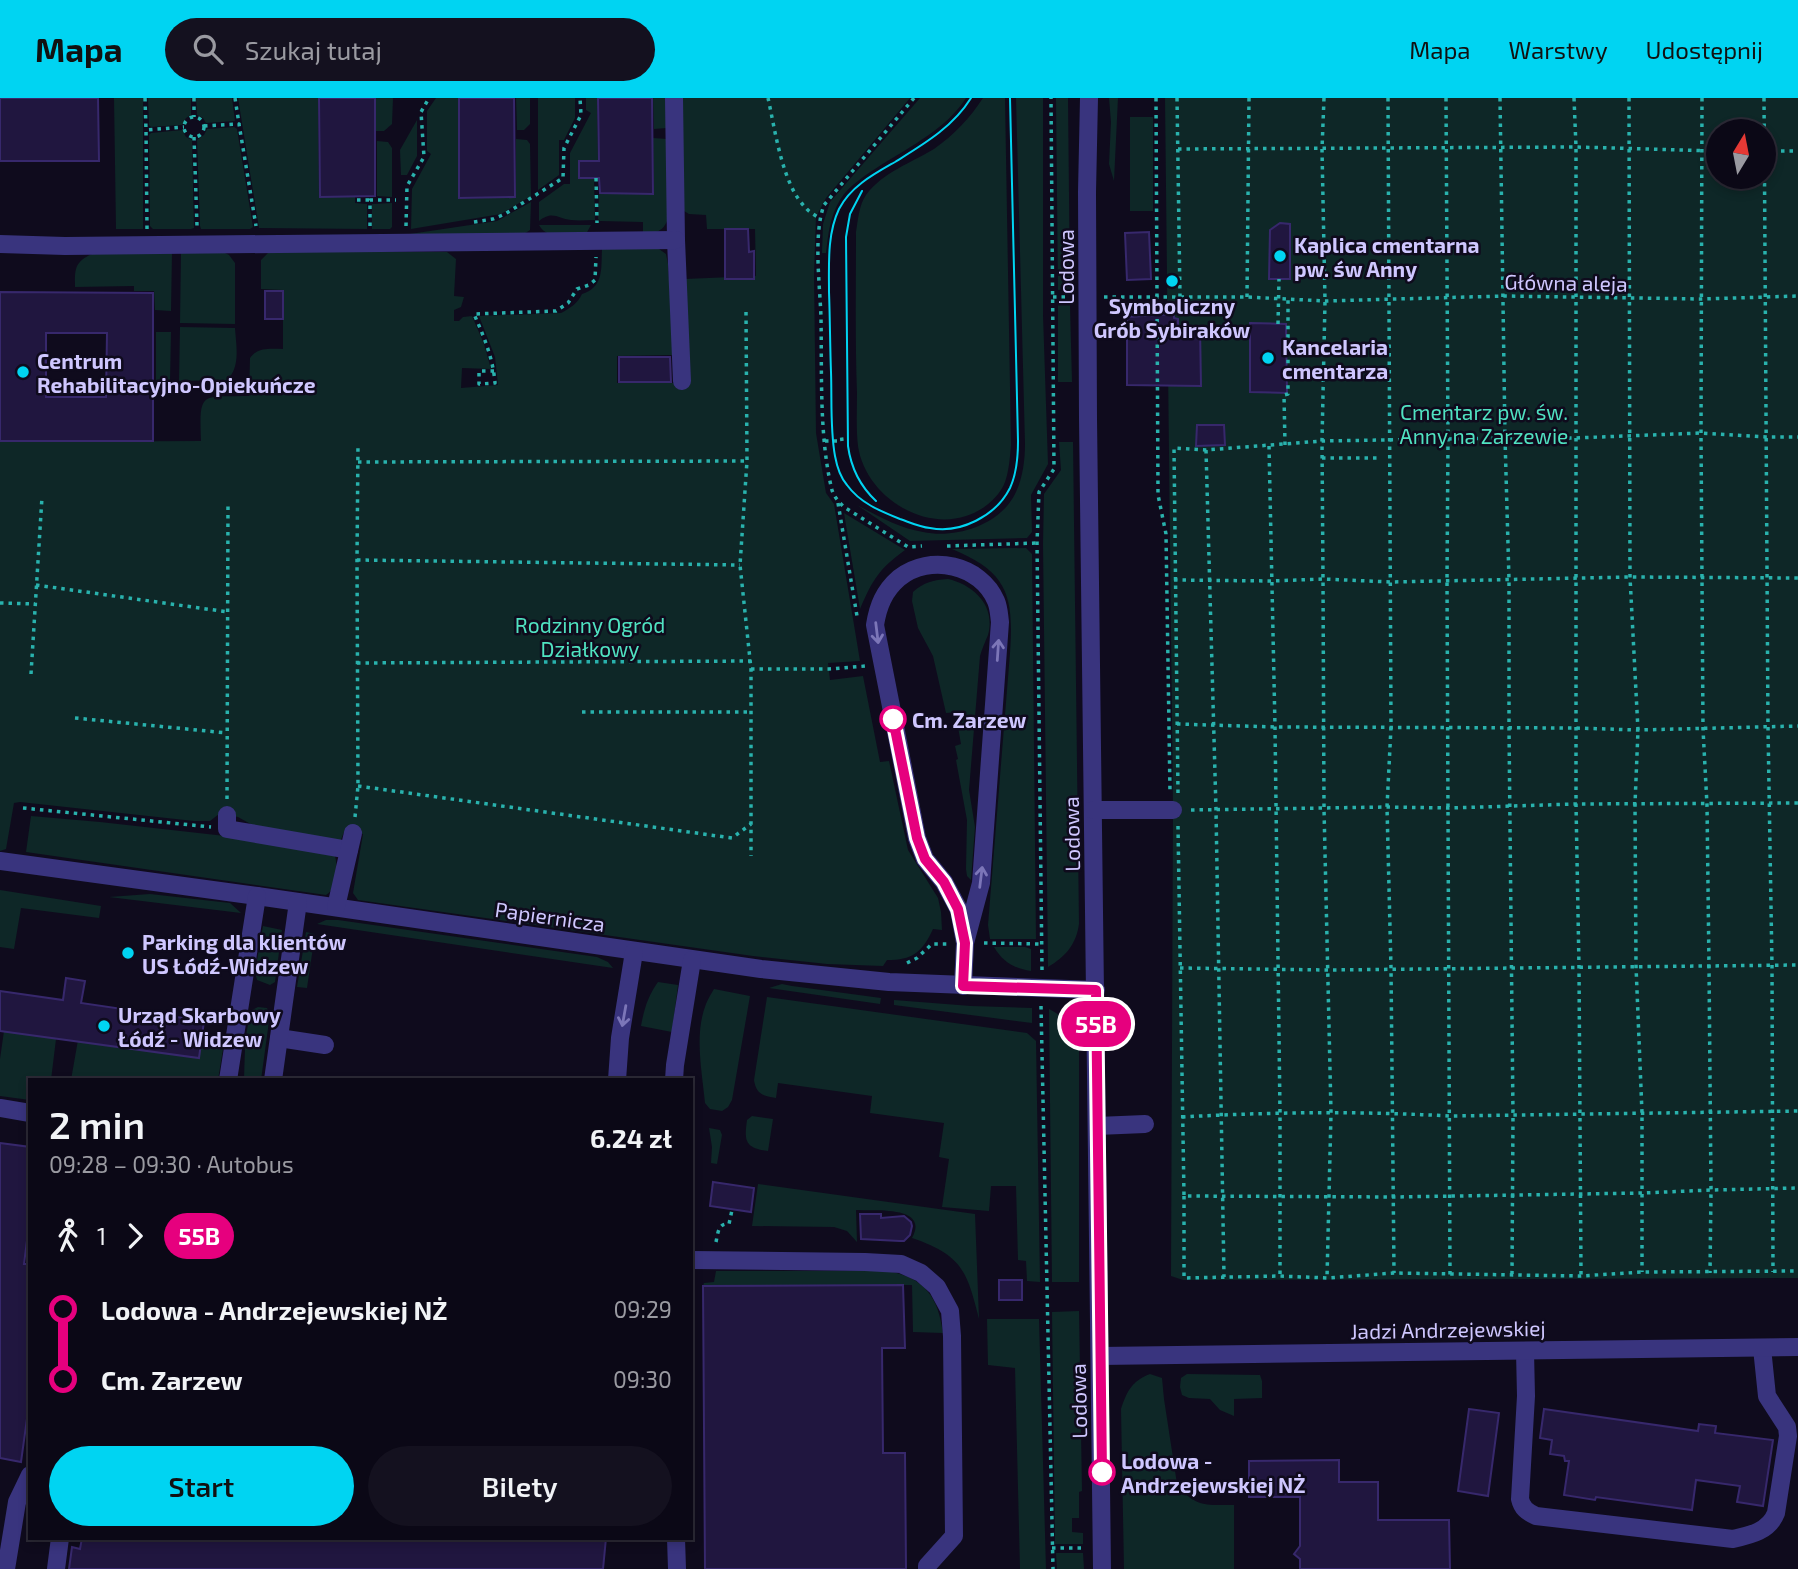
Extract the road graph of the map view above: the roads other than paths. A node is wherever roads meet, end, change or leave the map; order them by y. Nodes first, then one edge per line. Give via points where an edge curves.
1 (674, 98) edge
2 (1089, 98) edge
3 (676, 240) junction
4 (0, 244) edge
5 (682, 381) dead end
6 (1093, 810) junction
7 (1174, 810) road end
8 (227, 822) road end
9 (0, 861) edge
10 (257, 896) junction
11 (298, 902) junction
12 (336, 908) junction
13 (965, 943) junction
14 (634, 952) junction
15 (692, 960) junction
16 (963, 986) junction
17 (1096, 990) junction
18 (279, 1038) junction
19 (325, 1045) dead end
20 (228, 1078) edge
21 (273, 1078) edge
22 (617, 1078) edge
23 (674, 1078) edge
24 (0, 1108) edge
25 (28, 1113) edge
26 (1145, 1124) dead end
27 (1097, 1126) junction
28 (693, 1260) edge
29 (1798, 1347) edge
30 (1762, 1348) junction
31 (1525, 1351) junction
32 (1100, 1356) junction
33 (28, 1479) edge
34 (60, 1540) edge
35 (676, 1540) edge
36 (6, 1569) edge
37 (56, 1569) edge
38 (677, 1569) edge
39 (927, 1569) edge
40 (1102, 1569) edge

1 - 3 street
2 - 6 street, Lodowa
3 - 4 street via 597,233
3 - 5 street
6 - 7 street
6 - 17 street, Lodowa
8 - 12 street via 351,841
9 - 10 street, Papiernicza
10 - 11 street, Papiernicza
10 - 20 street
11 - 12 street, Papiernicza
11 - 18 street
12 - 14 street, Papiernicza
13 -> 13 street via 981,883 1000,622 997,603 974,574 937,565 916,568 900,577 878,608 875,625 917,838 925,859 958,909
13 - 16 street
14 - 15 street, Papiernicza
14 -> 22 street
15 - 16 street, Papiernicza
15 - 23 street
16 - 17 street, Papiernicza
17 - 27 street, Lodowa
18 - 19 street
18 - 21 street
24 - 25 street
26 - 27 street
27 - 32 street, Lodowa
28 - 39 street via 901,1264 937,1287 950,1311 952,1336 954,1536
29 - 30 street, Jadzi Andrzejewskiej
30 - 31 street, Jadzi Andrzejewskiej
30 - 31 street via 1767,1396 1788,1436 1772,1522 1749,1536 1733,1539 1536,1516 1522,1507
31 - 32 street, Jadzi Andrzejewskiej
32 - 40 street, Lodowa
33 - 36 street via 17,1502
34 - 37 street
35 - 38 street

